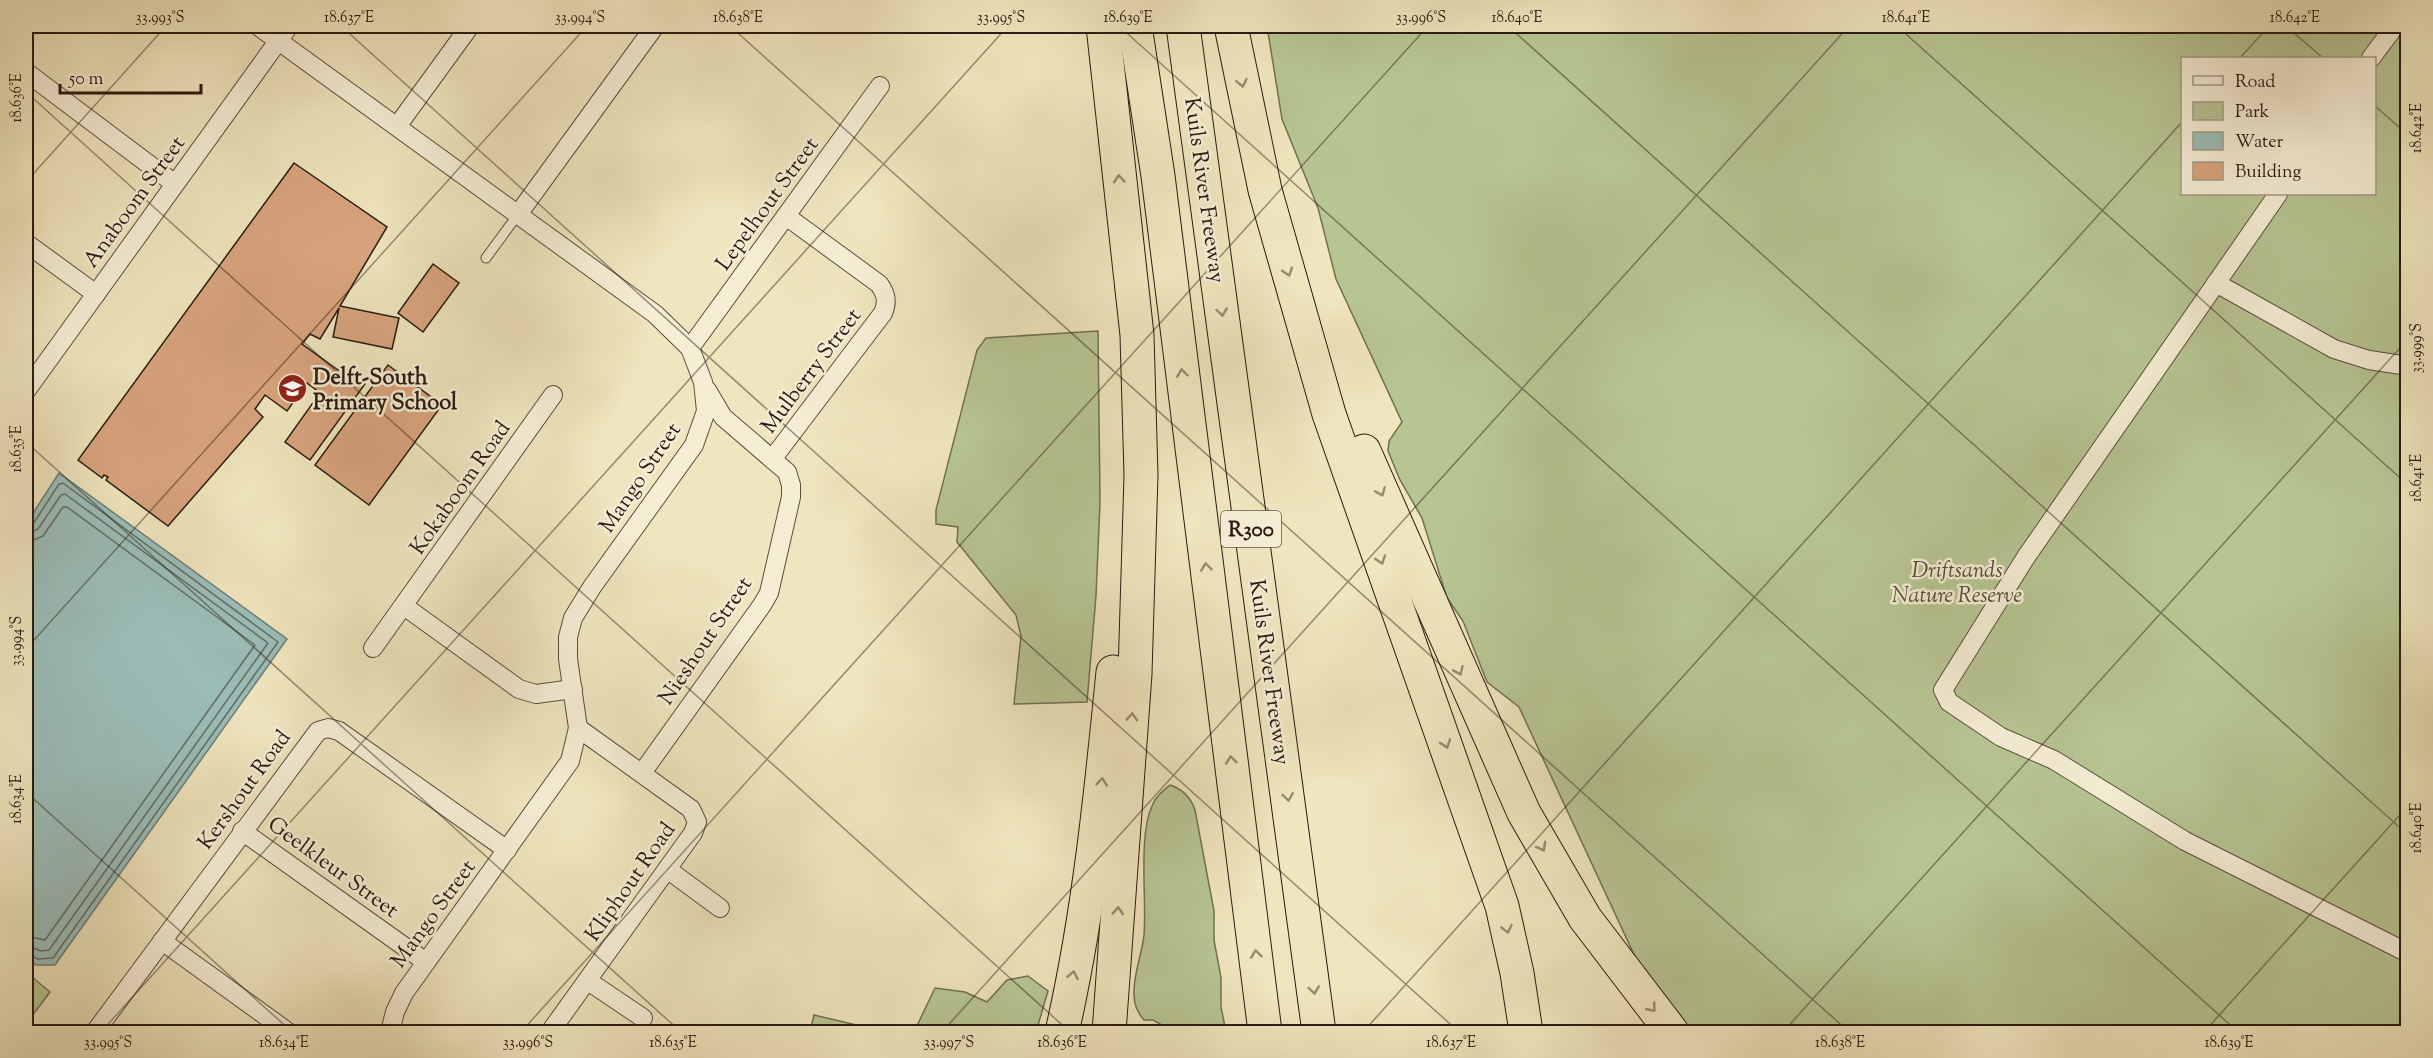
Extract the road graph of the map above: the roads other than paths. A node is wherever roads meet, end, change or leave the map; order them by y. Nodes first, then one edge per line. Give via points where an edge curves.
1 (258, 26) edge
2 (470, 26) edge
3 (655, 26) edge
4 (1103, 26) edge
5 (1135, 26) edge
6 (1183, 26) edge
7 (1231, 26) edge
8 (2395, 26) edge
9 (284, 32) edge
10 (2373, 57) edge
11 (26, 72) edge
12 (880, 86) dead end
13 (398, 125) junction
14 (176, 184) junction
15 (2277, 195) edge
16 (519, 213) junction
17 (786, 216) junction
18 (1124, 238) junction
19 (26, 243) edge
20 (486, 258) dead end
21 (2216, 283) junction
22 (96, 294) junction
23 (1299, 304) junction
24 (690, 348) junction
25 (2408, 366) edge
26 (703, 381) junction
27 (26, 391) edge
28 (553, 395) dead end
29 (773, 458) junction
30 (404, 606) junction
31 (373, 648) dead end
32 (573, 689) junction
33 (578, 728) junction
34 (642, 773) junction
35 (242, 831) junction
36 (507, 850) junction
37 (667, 869) junction
38 (720, 908) dead end
39 (162, 941) junction
40 (2408, 953) edge
41 (426, 962) junction
42 (588, 981) junction
43 (643, 1018) dead end
44 (95, 1032) edge
45 (288, 1032) edge
46 (390, 1032) edge
47 (550, 1032) edge
48 (1062, 1032) edge
49 (1109, 1032) edge
50 (1265, 1032) edge
51 (1319, 1032) edge
52 (1526, 1032) edge
53 (1672, 1032) edge

1 - 9 street, Mango Street
2 - 13 street
3 - 16 street
18 -> 4 highway
50 -> 5 highway, Kuils River Freeway / R300 via 1158,176
6 -> 51 highway, Kuils River Freeway / R300
7 -> 23 highway via 1264,190
8 - 10 street
9 - 13 street, Mango Street
9 - 14 street, Anaboom Street
11 - 14 street
12 - 17 street, Lepelhout Street
13 - 16 street, Mango Street
14 - 22 street, Anaboom Street
15 - 21 street
16 - 20 lane
16 - 24 street, Mango Street via 655,314
17 - 24 street, Lepelhout Street
17 - 29 street, Mulberry Street via 879,284 886,303 883,313
48 -> 18 highway via 1085,915 1116,645 1126,441
49 -> 18 highway via 1135,674 1140,526 1137,335
19 - 22 street
21 - 25 street via 2334,349
21 - 40 street via 2026,557 1943,690 1948,702 2001,737 2054,760 2185,841
22 - 27 street, Anaboom Street
23 -> 52 highway via 1329,414 1502,906
23 -> 53 highway via 1524,813 1585,918
24 - 26 street, Mango Street
26 - 29 street, Nieshout Street via 723,417
26 - 32 street, Mango Street via 706,411 694,445 573,618 568,637
28 - 30 street, Kokaboom Road
29 - 34 street, Nieshout Street via 787,472 792,491 769,593
30 - 31 street, Kokaboom Road
30 - 32 street via 519,689 536,694
32 - 33 street, Mango Street
33 - 34 street, Kliphout Road
33 - 36 street, Mango Street via 570,760
34 - 37 street, Kliphout Road via 696,816 696,828
35 - 36 street, Kershout Road via 311,736 328,728 339,731
35 - 39 street, Kershout Road
35 - 41 street, Geelkleur Street
36 - 41 street, Mango Street
37 - 38 street
37 - 42 street, Kliphout Road
39 - 44 street, Kershout Road
39 - 45 street
41 - 46 street, Mango Street via 404,993
42 - 43 street
42 - 47 street, Kliphout Road

